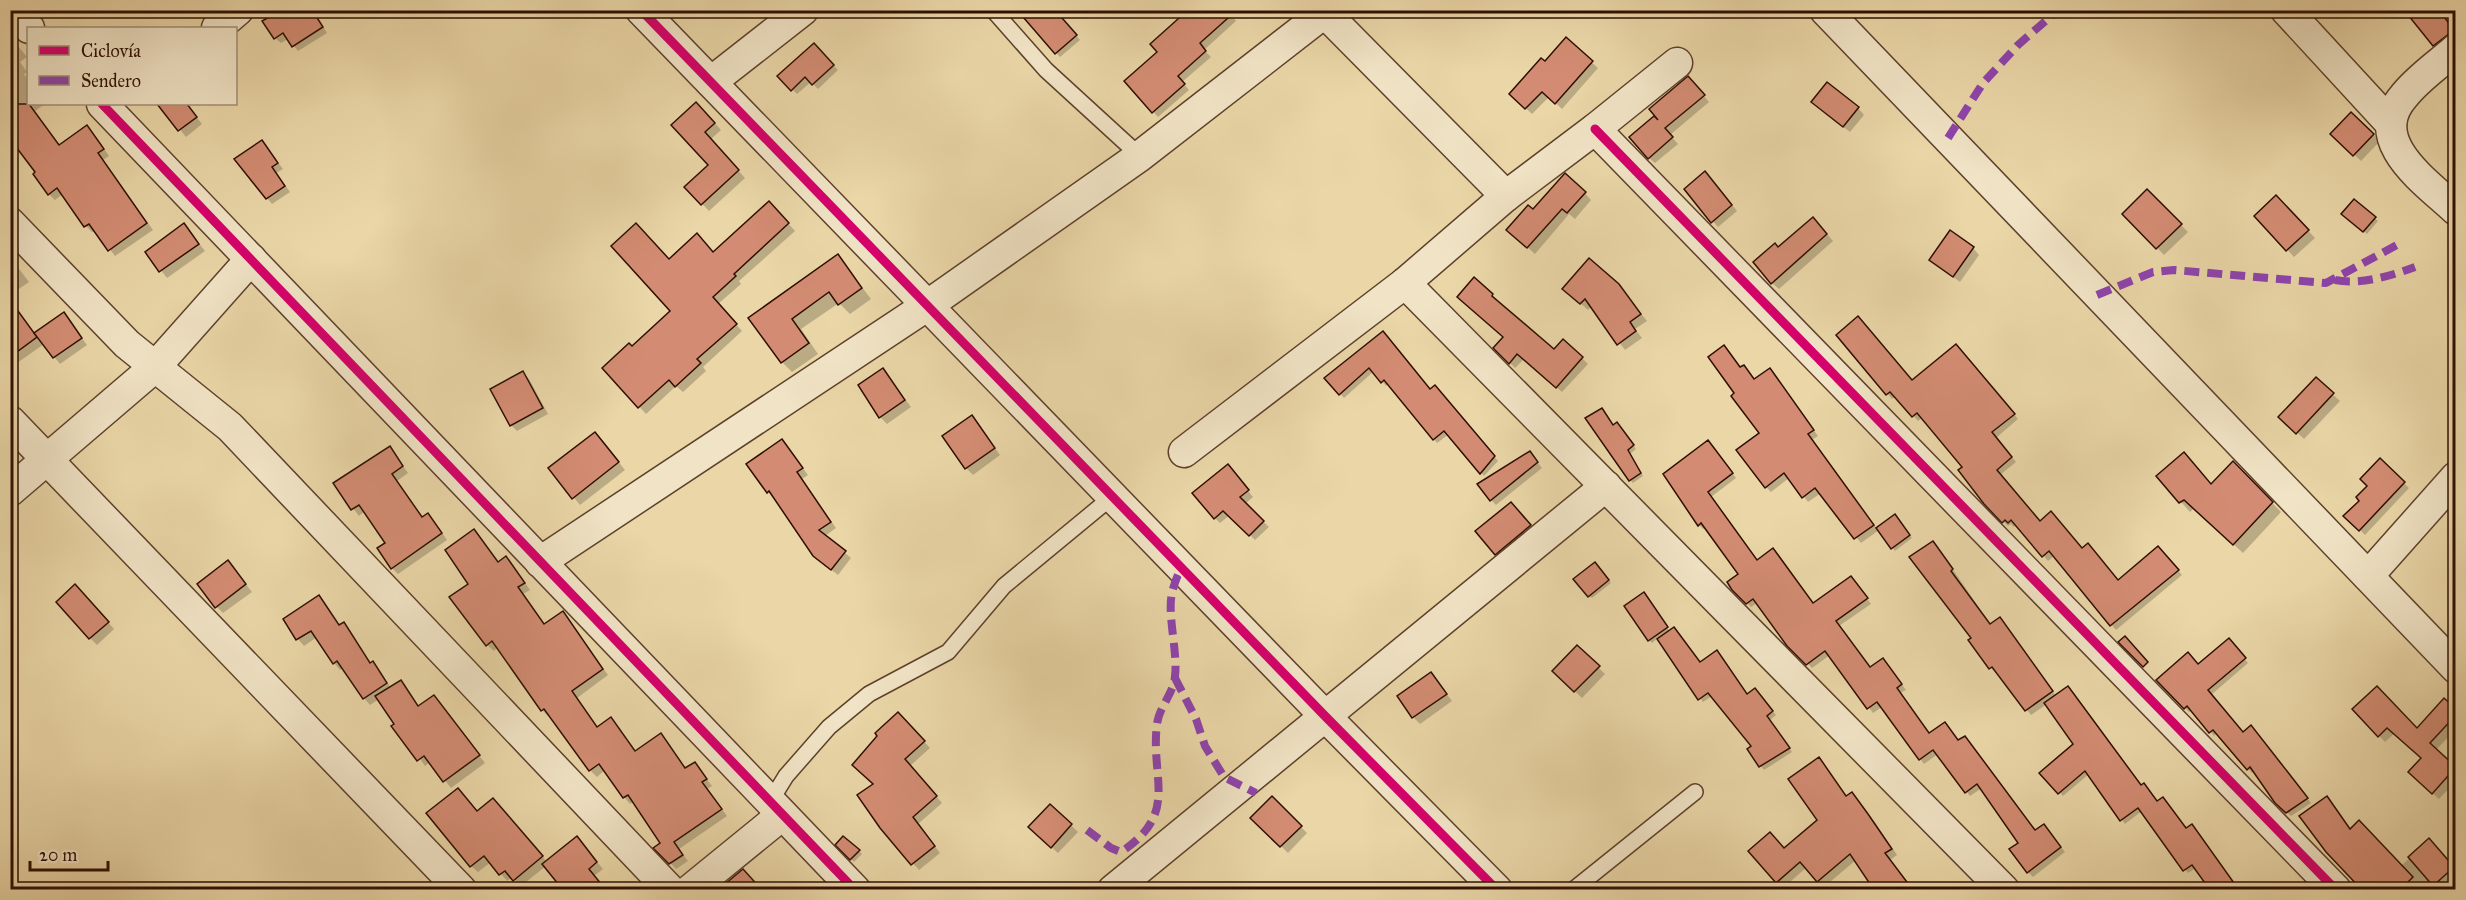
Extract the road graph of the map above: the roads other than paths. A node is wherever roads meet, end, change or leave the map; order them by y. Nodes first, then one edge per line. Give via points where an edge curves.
1 (11, 10) edge
2 (238, 10) edge
3 (641, 10) edge
4 (803, 10) edge
5 (993, 10) edge
6 (1825, 10) edge
7 (2286, 10) edge
8 (1323, 12) edge
9 (27, 27) edge
10 (218, 27) edge
11 (2456, 49) edge
12 (1677, 63) dead end
13 (711, 82) junction
14 (114, 108) edge
15 (2391, 124) junction
16 (1595, 129) junction
17 (1140, 156) junction
18 (1506, 196) junction
19 (2456, 210) edge
20 (10, 223) edge
21 (251, 260) junction
22 (1405, 283) junction
23 (928, 305) junction
24 (156, 366) junction
25 (10, 421) edge
26 (1184, 452) dead end
27 (47, 460) junction
28 (2456, 477) edge
29 (1606, 486) junction
30 (10, 491) edge
31 (1113, 496) junction
32 (540, 562) junction
33 (2368, 576) junction
34 (2456, 668) edge
35 (1325, 716) junction
36 (1695, 792) dead end
37 (776, 808) junction
38 (461, 890) edge
39 (670, 890) edge
40 (690, 890) edge
41 (855, 890) edge
42 (1113, 890) edge
43 (1497, 890) edge
44 (1573, 890) edge
45 (2004, 890) edge
46 (2336, 890) edge

1 - 9 street
2 - 10 street
3 - 13 street
4 - 13 street
5 - 17 lane via 1046,70
6 - 33 street
7 - 15 street
8 - 17 street
8 - 18 street
11 - 15 street via 2404,95
12 - 16 street
13 - 23 street
14 - 21 street
15 - 19 street via 2392,142 2398,152
16 - 18 street
16 - 46 street
17 - 23 street
18 - 22 street
20 - 24 street via 127,344
21 - 24 street
21 - 32 street
22 - 26 street
22 - 29 street
23 - 31 street
23 - 32 street
24 - 27 street
24 - 39 street via 230,427
25 - 27 street
27 - 30 street
27 - 38 street
28 - 33 street
29 - 35 street
29 - 45 street
31 - 35 street
31 - 37 lane via 1004,586 948,652 869,694 829,728 786,776
32 - 37 street
33 - 34 street
35 - 42 street
35 - 43 street
36 - 44 lane
37 - 40 street
37 - 41 street

